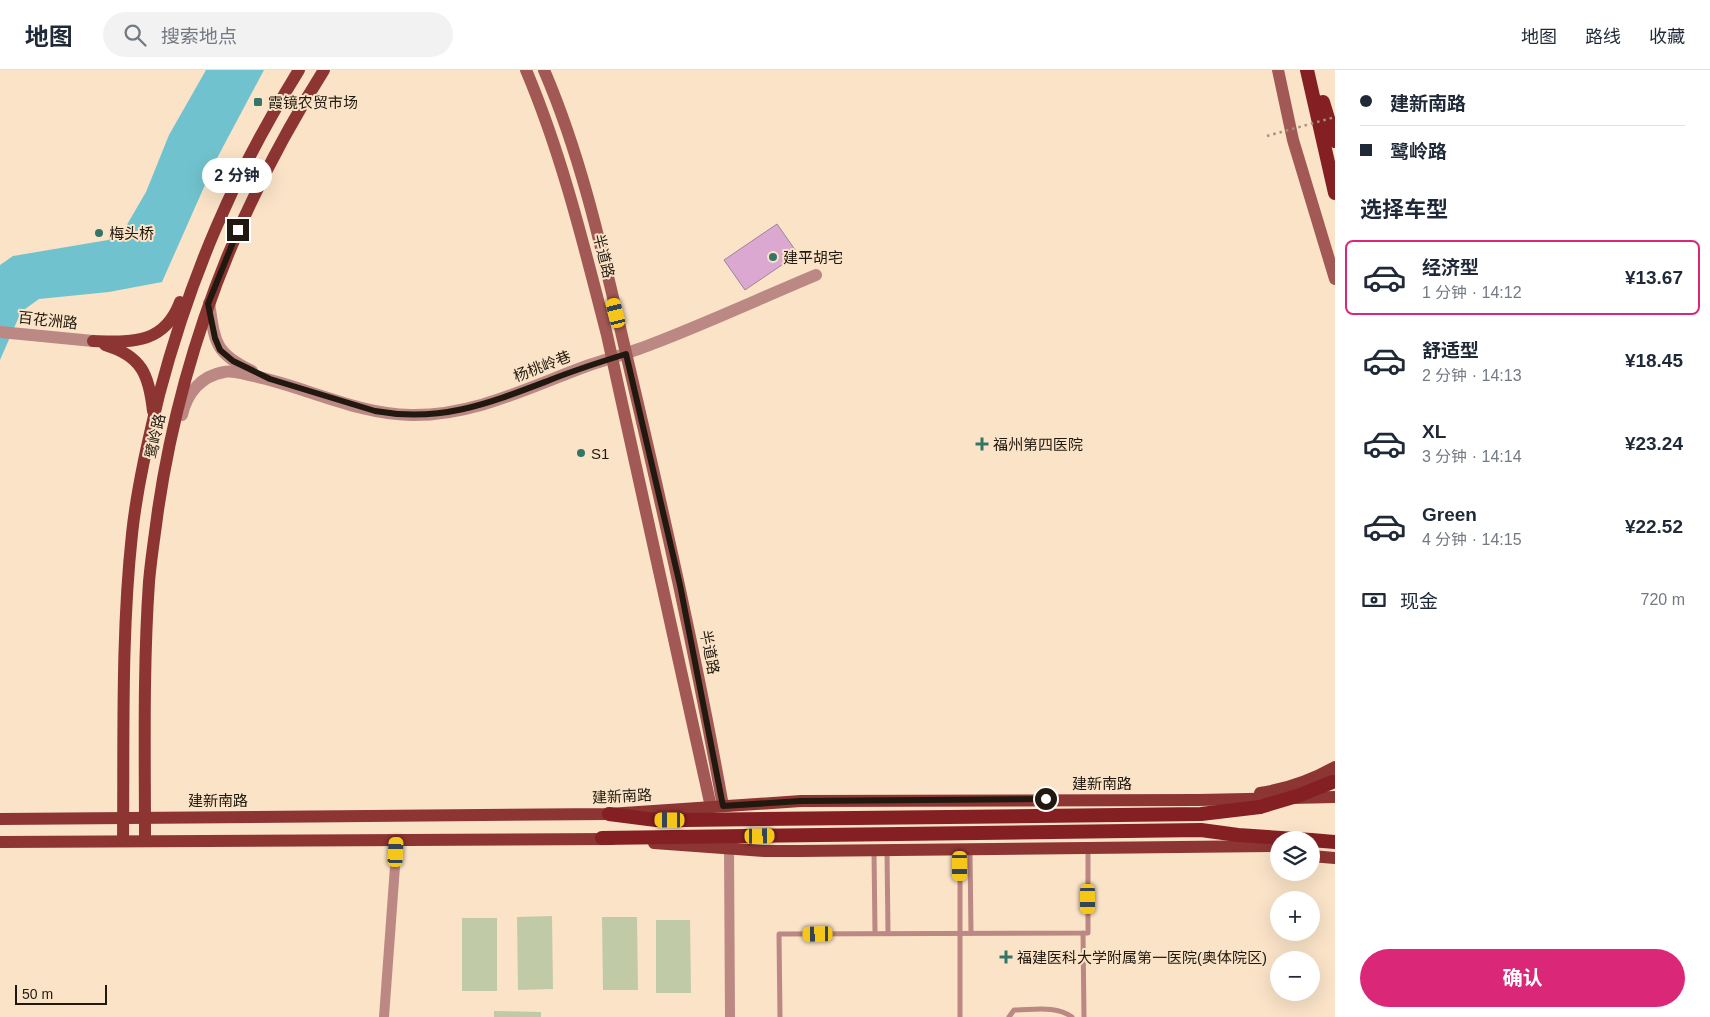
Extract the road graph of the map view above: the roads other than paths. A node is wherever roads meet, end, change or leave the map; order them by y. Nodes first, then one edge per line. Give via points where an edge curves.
1 (299, 70) edge
2 (324, 70) edge
3 (526, 70) edge
4 (544, 70) edge
5 (1278, 70) edge
6 (1307, 70) edge
7 (1313, 70) edge
8 (1335, 141) edge
9 (1335, 193) edge
10 (198, 270) junction
11 (816, 275) dead end
12 (1335, 279) edge
13 (208, 304) junction
14 (6, 333) edge
15 (93, 341) junction
16 (626, 354) junction
17 (611, 358) junction
18 (270, 379) junction
19 (154, 418) junction
20 (164, 469) junction
21 (1335, 767) edge
22 (1335, 780) edge
23 (1335, 797) edge
24 (1198, 800) junction
25 (717, 807) junction
26 (609, 814) junction
27 (123, 817) junction
28 (145, 817) junction
29 (0, 818) edge
30 (1270, 837) edge
31 (602, 838) junction
32 (397, 840) junction
33 (123, 841) junction
34 (145, 841) junction
35 (0, 842) edge
36 (1320, 842) edge
37 (1335, 844) edge
38 (1320, 845) edge
39 (1218, 846) junction
40 (1270, 846) edge
41 (1088, 848) junction
42 (729, 849) junction
43 (965, 849) junction
44 (880, 850) junction
45 (1270, 852) edge
46 (1320, 857) edge
47 (1335, 858) edge
48 (875, 933) junction
49 (888, 933) junction
50 (960, 933) junction
51 (971, 933) junction
52 (1083, 933) junction
53 (384, 1017) edge
54 (730, 1017) edge
55 (780, 1017) edge
56 (960, 1017) edge
57 (1010, 1017) edge
58 (1072, 1017) edge
59 (1084, 1017) edge

1 - 10 main road, 鹭岭路 via 226,202
2 - 13 main road, 鹭岭路 via 299,109 252,199
3 - 17 main road, 半道路 via 579,227
4 - 16 main road, 半道路 via 580,173
5 - 12 main road via 1293,140
6 - 9 highway
7 - 8 highway
10 - 15 main road via 189,277 173,316 155,334 136,341
10 - 19 main road, 鹭岭路 via 176,332
11 - 16 street, 杨桃岭巷
13 - 18 street via 220,350 233,361
13 - 20 main road, 鹭岭路 via 177,410
14 - 15 street, 百花洲路
15 - 19 main road via 118,349 139,364 148,381
16 - 17 street, 杨桃岭巷
16 - 25 main road, 半道路 via 680,585
17 - 18 street, 杨桃岭巷 via 478,407 431,414 375,411
17 - 25 main road, 半道路
18 - 20 street via 231,371 214,375 199,384 188,397 176,442
19 - 27 main road, 鹭岭路 via 139,488 128,577
20 - 28 main road, 鹭岭路 via 149,582
21 - 24 main road via 1288,787
22 - 26 highway, bridge via 1260,807 1201,814 685,820
23 - 24 main road, 建新南路
24 - 25 main road, 建新南路 via 801,801
25 - 26 main road, 建新南路
26 - 28 main road, 建新南路
27 - 28 main road, 建新南路
27 - 29 main road, 建新南路
27 - 33 main road, 鹭岭路
28 - 34 main road, 鹭岭路
30 - 31 highway via 1201,830
31 - 32 main road
31 - 42 main road
32 - 34 main road
32 - 53 street
33 - 34 main road
33 - 35 main road
36 - 37 highway
37 - 38 main road
39 - 40 main road
39 - 41 main road
39 - 45 main road
41 - 43 main road
41 - 52 lane via 1088,933
42 - 44 main road
42 - 54 street
43 - 44 main road
43 - 50 lane
43 - 51 lane
44 - 48 lane
44 - 49 lane
46 - 47 main road
48 - 49 lane
48 - 55 lane via 779,934
49 - 50 lane
50 - 51 lane
50 - 56 lane
51 - 52 lane
52 - 59 lane
57 - 58 lane via 1014,1010 1055,1009

